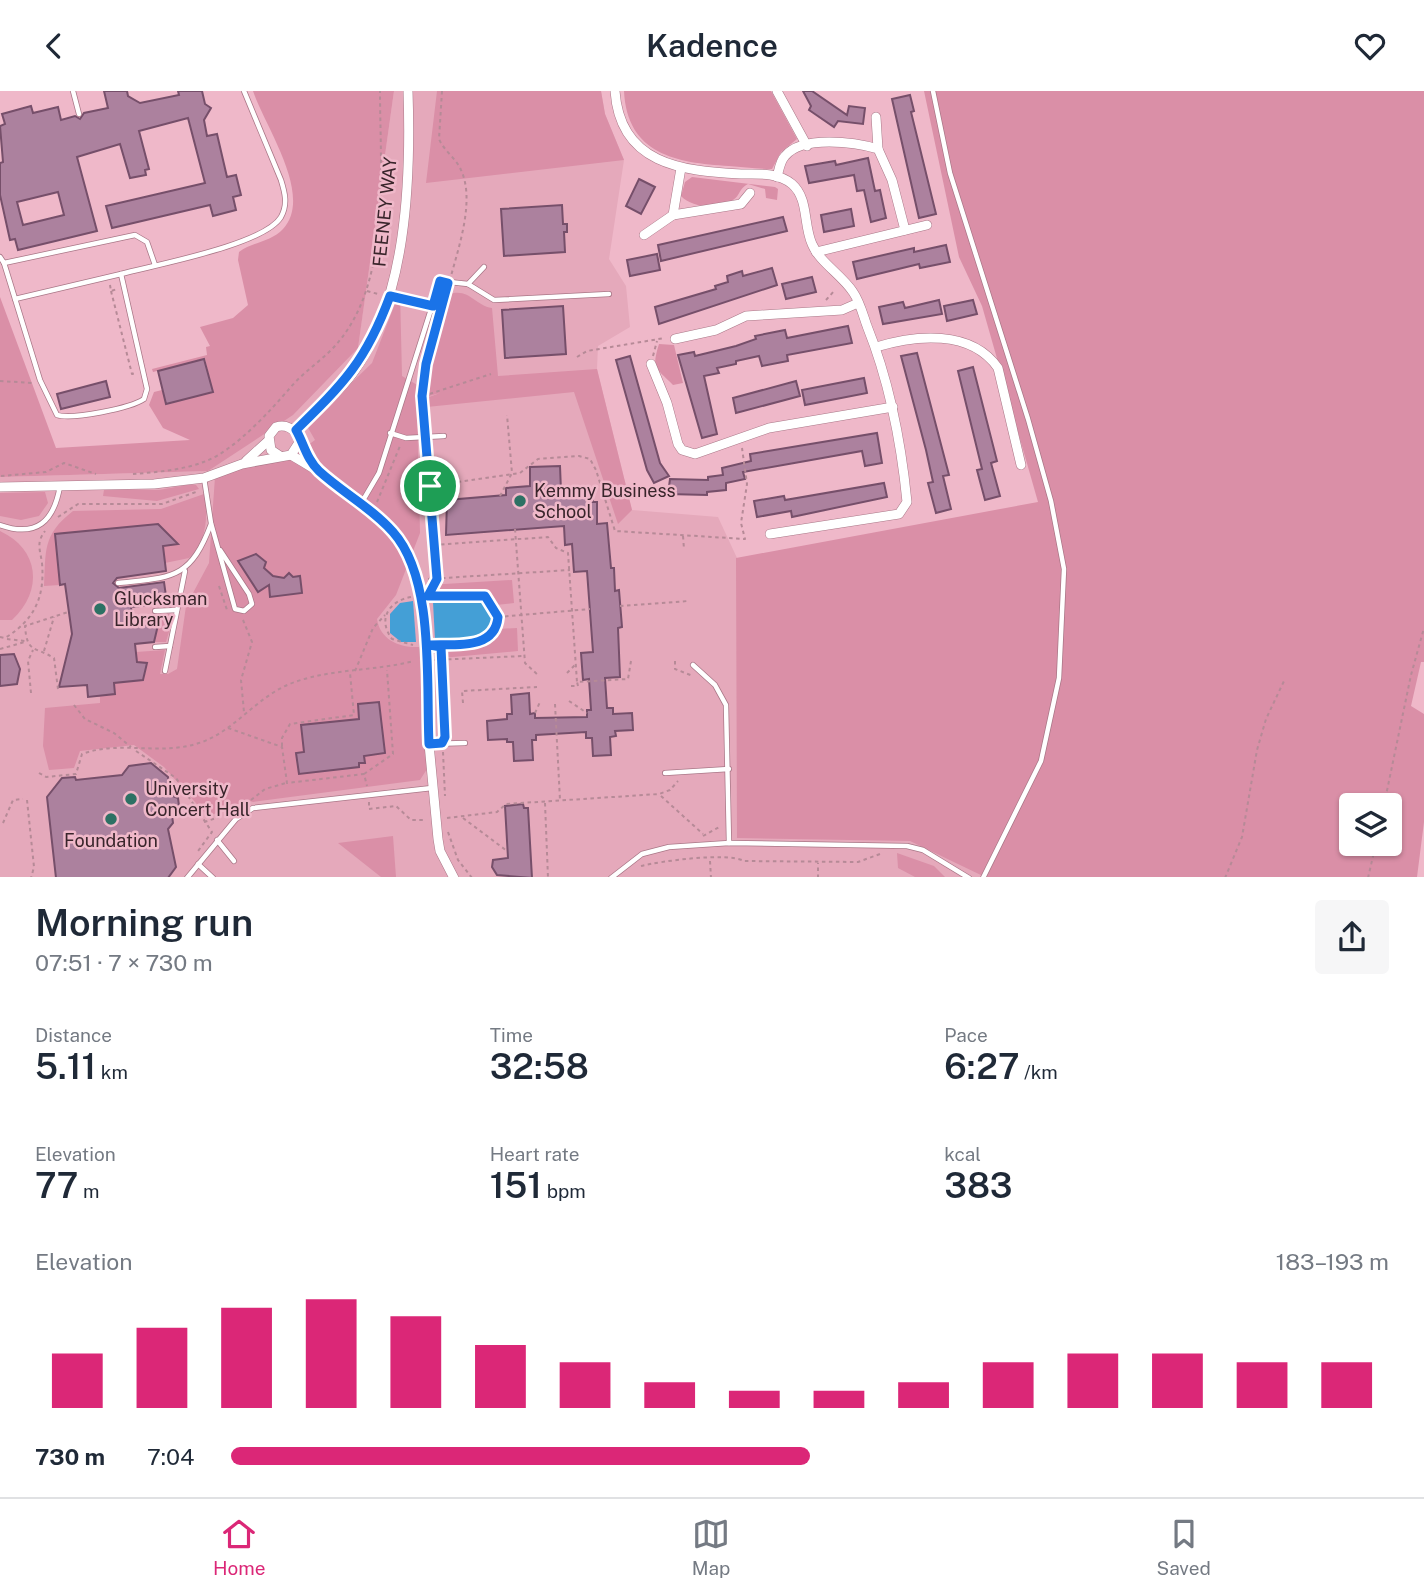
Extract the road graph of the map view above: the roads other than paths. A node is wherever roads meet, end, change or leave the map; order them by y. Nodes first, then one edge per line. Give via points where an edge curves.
1 (73, 91) edge
2 (244, 91) edge
3 (408, 91) edge
4 (615, 91) edge
5 (777, 91) edge
6 (933, 91) edge
7 (79, 114) dead end
8 (876, 117) dead end
9 (807, 146) junction
10 (878, 149) junction
11 (681, 168) junction
12 (777, 177) junction
13 (750, 193) dead end
14 (673, 215) junction
15 (927, 225) dead end
16 (905, 230) junction
17 (644, 235) dead end
18 (816, 252) junction
19 (0, 257) edge
20 (4, 263) junction
21 (155, 265) junction
22 (484, 267) dead end
23 (121, 274) junction
24 (468, 284) junction
25 (610, 294) dead end
26 (15, 299) junction
27 (858, 303) junction
28 (675, 339) dead end
29 (876, 347) junction
30 (651, 363) road end
31 (893, 407) junction
32 (296, 430) junction
33 (390, 433) junction
34 (444, 436) dead end
35 (268, 441) junction
36 (300, 441) junction
37 (291, 455) junction
38 (280, 456) junction
39 (242, 464) junction
40 (1021, 465) dead end
41 (318, 470) junction
42 (206, 482) junction
43 (60, 485) junction
44 (0, 487) edge
45 (361, 503) junction
46 (211, 523) junction
47 (0, 525) edge
48 (770, 534) dead end
49 (220, 550) junction
50 (185, 570) junction
51 (118, 583) dead end
52 (177, 610) junction
53 (155, 611) dead end
54 (170, 646) junction
55 (155, 647) dead end
56 (693, 665) dead end
57 (165, 671) dead end
58 (466, 743) dead end
59 (429, 744) junction
60 (729, 769) junction
61 (665, 773) dead end
62 (433, 788) junction
63 (217, 840) junction
64 (729, 843) junction
65 (234, 861) dead end
66 (197, 864) junction
67 (187, 877) edge
68 (213, 877) edge
69 (454, 877) edge
70 (611, 877) edge
71 (968, 877) edge
72 (983, 877) edge

1 - 7 lane
2 - 21 lane via 285,194 280,218 268,230 239,242
3 - 32 street, FEENEY WAY via 402,227 390,296 370,345 351,375
4 - 11 street via 629,138 646,153
5 - 9 street
6 - 72 lane via 950,173 1028,419 1064,569 1059,678 1041,761
8 - 10 street
9 - 10 street via 845,141
9 - 12 street via 786,153
10 - 16 street
11 - 12 street
11 - 14 street
12 - 18 street via 800,194
13 - 14 street via 741,204
14 - 17 street
15 - 16 street
16 - 18 street
18 - 27 street
19 - 20 lane
20 - 21 lane via 135,235 147,242
20 - 26 lane
21 - 23 lane
22 - 24 lane
23 - 26 lane
23 - 26 lane via 147,389 144,399 127,406 67,418 53,410
24 - 25 lane via 494,300
24 - 33 lane via 440,281
27 - 28 street via 842,310 746,316 716,330
27 - 29 street
29 - 31 street
29 - 40 street via 903,339 939,337 963,342 987,355 998,368
30 - 31 street via 682,450 695,454 769,428
31 - 48 street via 905,508 899,514
32 - 35 street via 276,427
32 - 36 street
33 - 34 lane via 426,439
33 - 45 lane via 379,473
35 - 38 street
35 - 39 street
36 - 37 street
36 - 41 street
37 - 38 street
37 - 41 street
38 - 39 street
39 - 42 street
41 - 45 street
42 - 43 street
42 - 46 lane
43 - 44 street
43 - 47 lane via 47,520 27,529
45 - 59 street via 401,542 419,580 427,645
46 - 49 lane
46 - 50 lane via 199,553
49 - 49 lane via 249,594 252,604 244,611 235,609
50 - 51 lane via 169,577
50 - 52 lane
52 - 53 lane
52 - 54 lane
54 - 55 lane
54 - 57 lane
56 - 60 lane via 715,685 726,705
58 - 59 lane
59 - 62 street
60 - 61 lane
60 - 64 lane
62 - 63 lane via 254,808 236,818
62 - 69 street via 440,851
63 - 65 lane
63 - 66 lane
64 - 70 lane via 669,847 642,854
64 - 71 lane via 907,846 923,850
66 - 67 lane
66 - 68 lane

